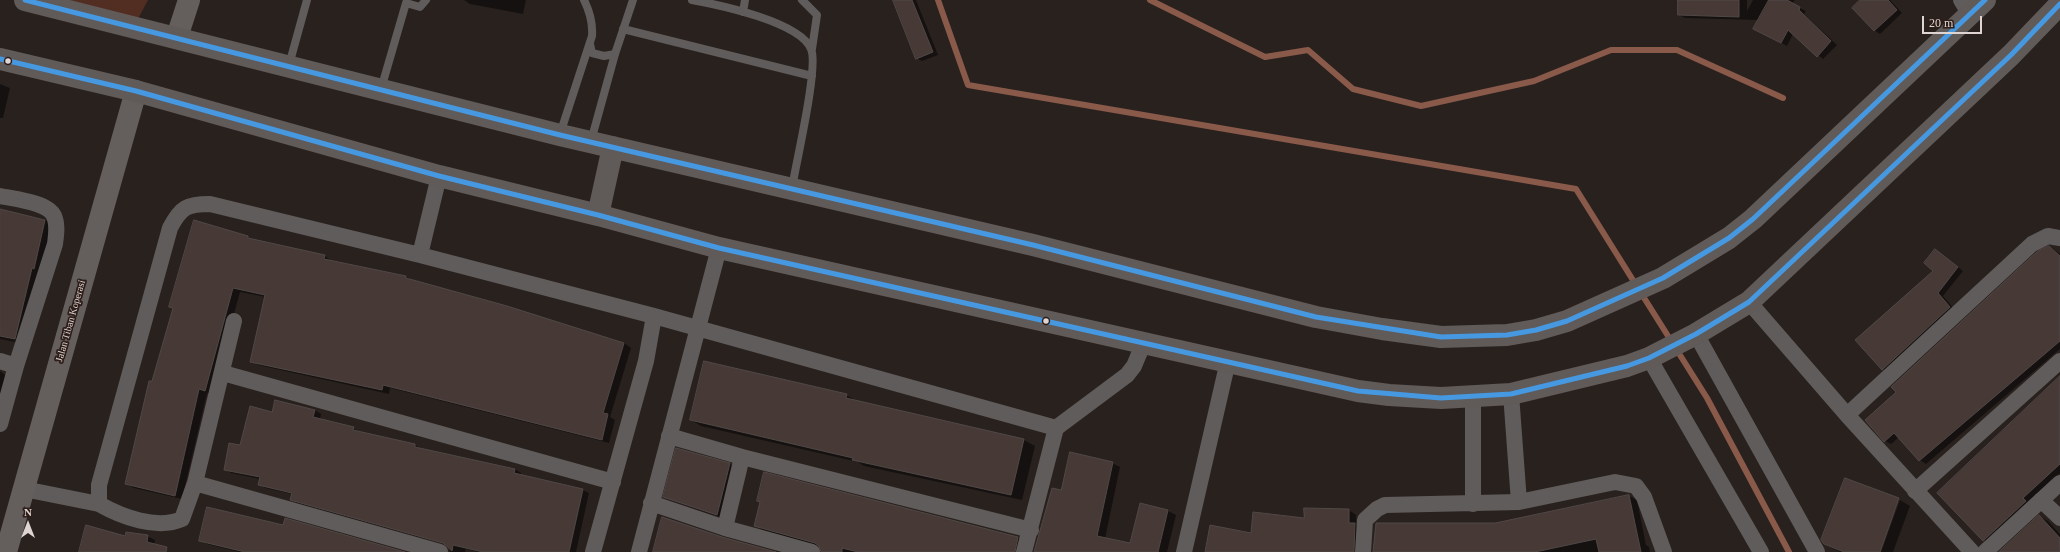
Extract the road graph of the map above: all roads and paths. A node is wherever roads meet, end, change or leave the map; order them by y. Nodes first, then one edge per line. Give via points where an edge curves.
1 (25, 0) edge
2 (189, 0) edge
3 (307, 0) edge
4 (426, 0) edge
5 (584, 0) edge
6 (633, 0) edge
7 (692, 0) edge
8 (745, 0) edge
9 (802, 0) edge
10 (407, 2) edge
11 (2060, 4) edge
12 (1972, 5) edge
13 (743, 12) junction
14 (623, 29) junction
15 (177, 37) junction
16 (590, 44) junction
17 (812, 49) junction
18 (615, 54) junction
19 (0, 59) edge
20 (289, 66) junction
21 (812, 76) junction
22 (381, 89) junction
23 (136, 91) junction
24 (560, 134) junction
25 (590, 142) junction
26 (613, 147) junction
27 (439, 176) junction
28 (792, 188) junction
29 (0, 196) edge
30 (598, 215) junction
31 (2060, 238) edge
32 (719, 248) junction
33 (420, 255) junction
34 (1749, 302) junction
35 (654, 316) junction
36 (234, 321) dead end
37 (698, 329) junction
38 (1694, 335) junction
39 (1144, 342) junction
40 (1657, 354) junction
41 (0, 361) edge
42 (1228, 361) junction
43 (2060, 361) edge
44 (16, 366) junction
45 (223, 373) junction
46 (1511, 394) junction
47 (1473, 397) junction
48 (1847, 415) junction
49 (0, 424) edge
50 (1056, 428) junction
51 (669, 436) junction
52 (742, 457) junction
53 (613, 482) junction
54 (2060, 483) edge
55 (195, 484) junction
56 (24, 489) junction
57 (1915, 491) junction
58 (2041, 500) junction
59 (1520, 502) junction
60 (651, 503) junction
61 (99, 504) junction
62 (1473, 504) junction
63 (2060, 518) edge
64 (725, 528) junction
65 (1031, 530) junction
66 (6, 552) edge
67 (440, 552) edge
68 (593, 552) edge
69 (639, 552) edge
70 (812, 552) edge
71 (1024, 552) edge
72 (1184, 552) edge
73 (1363, 552) edge
74 (1664, 552) edge
75 (1761, 552) edge
76 (1817, 552) edge
77 (1972, 552) edge
78 (1985, 552) edge

1 - 15 highway
2 - 15 street
3 - 20 lane
4 - 10 lane via 420,6
5 - 16 lane via 593,24
6 - 14 lane
7 - 13 lane
8 - 13 lane
9 - 17 lane via 817,15
10 - 22 lane
11 - 34 highway via 2011,55
12 - 28 highway via 1753,219 1729,238 1663,278 1567,321 1507,335 1441,337 1316,317 1033,245
13 - 17 lane via 790,29 802,36
14 - 18 lane
14 - 21 lane
15 - 20 highway
16 - 18 lane via 592,53 604,56
16 - 24 lane
17 - 21 lane
18 - 25 lane
19 - 23 highway
20 - 22 highway
21 - 28 lane
22 - 24 highway
23 - 27 highway
23 - 56 street, Jalan Tiban Koperasi
24 - 25 highway
25 - 26 highway
26 - 28 highway
26 - 30 highway
27 - 30 highway
27 - 33 street
29 - 44 street via 41,206 50,211 55,217 57,229 55,244
30 - 32 highway
31 - 48 street via 2048,236 2032,244
32 - 37 street
32 - 39 highway
33 - 35 street
33 - 61 street via 210,204 195,204 184,208 170,228 99,485
34 - 38 highway
34 - 48 street
35 - 37 street
35 - 53 street via 646,361
36 - 45 street
37 - 50 street
37 - 51 street
38 - 40 highway
38 - 76 street
39 - 42 highway
39 - 50 street via 1134,366 1127,375
40 - 46 highway via 1603,372
40 - 75 street
41 - 44 street
42 - 47 highway via 1358,391 1404,396
42 - 72 street
43 - 57 street
44 - 49 street
45 - 53 street
45 - 55 street
46 - 47 highway
46 - 59 street
47 - 62 street
48 - 57 street
50 - 65 street
51 - 52 street
51 - 60 street
52 - 64 street
52 - 65 street
53 - 68 street
54 - 58 street
55 - 61 street via 182,519 175,522 163,524 138,520
55 - 67 street
56 - 61 street
56 - 66 street, Jalan Tiban Koperasi
57 - 77 street
58 - 63 street
58 - 78 street
59 - 62 street
59 - 74 street via 1615,482 1636,486 1644,497
60 - 64 street
60 - 69 street
62 - 73 street via 1385,505 1365,520
64 - 70 street
65 - 71 street

